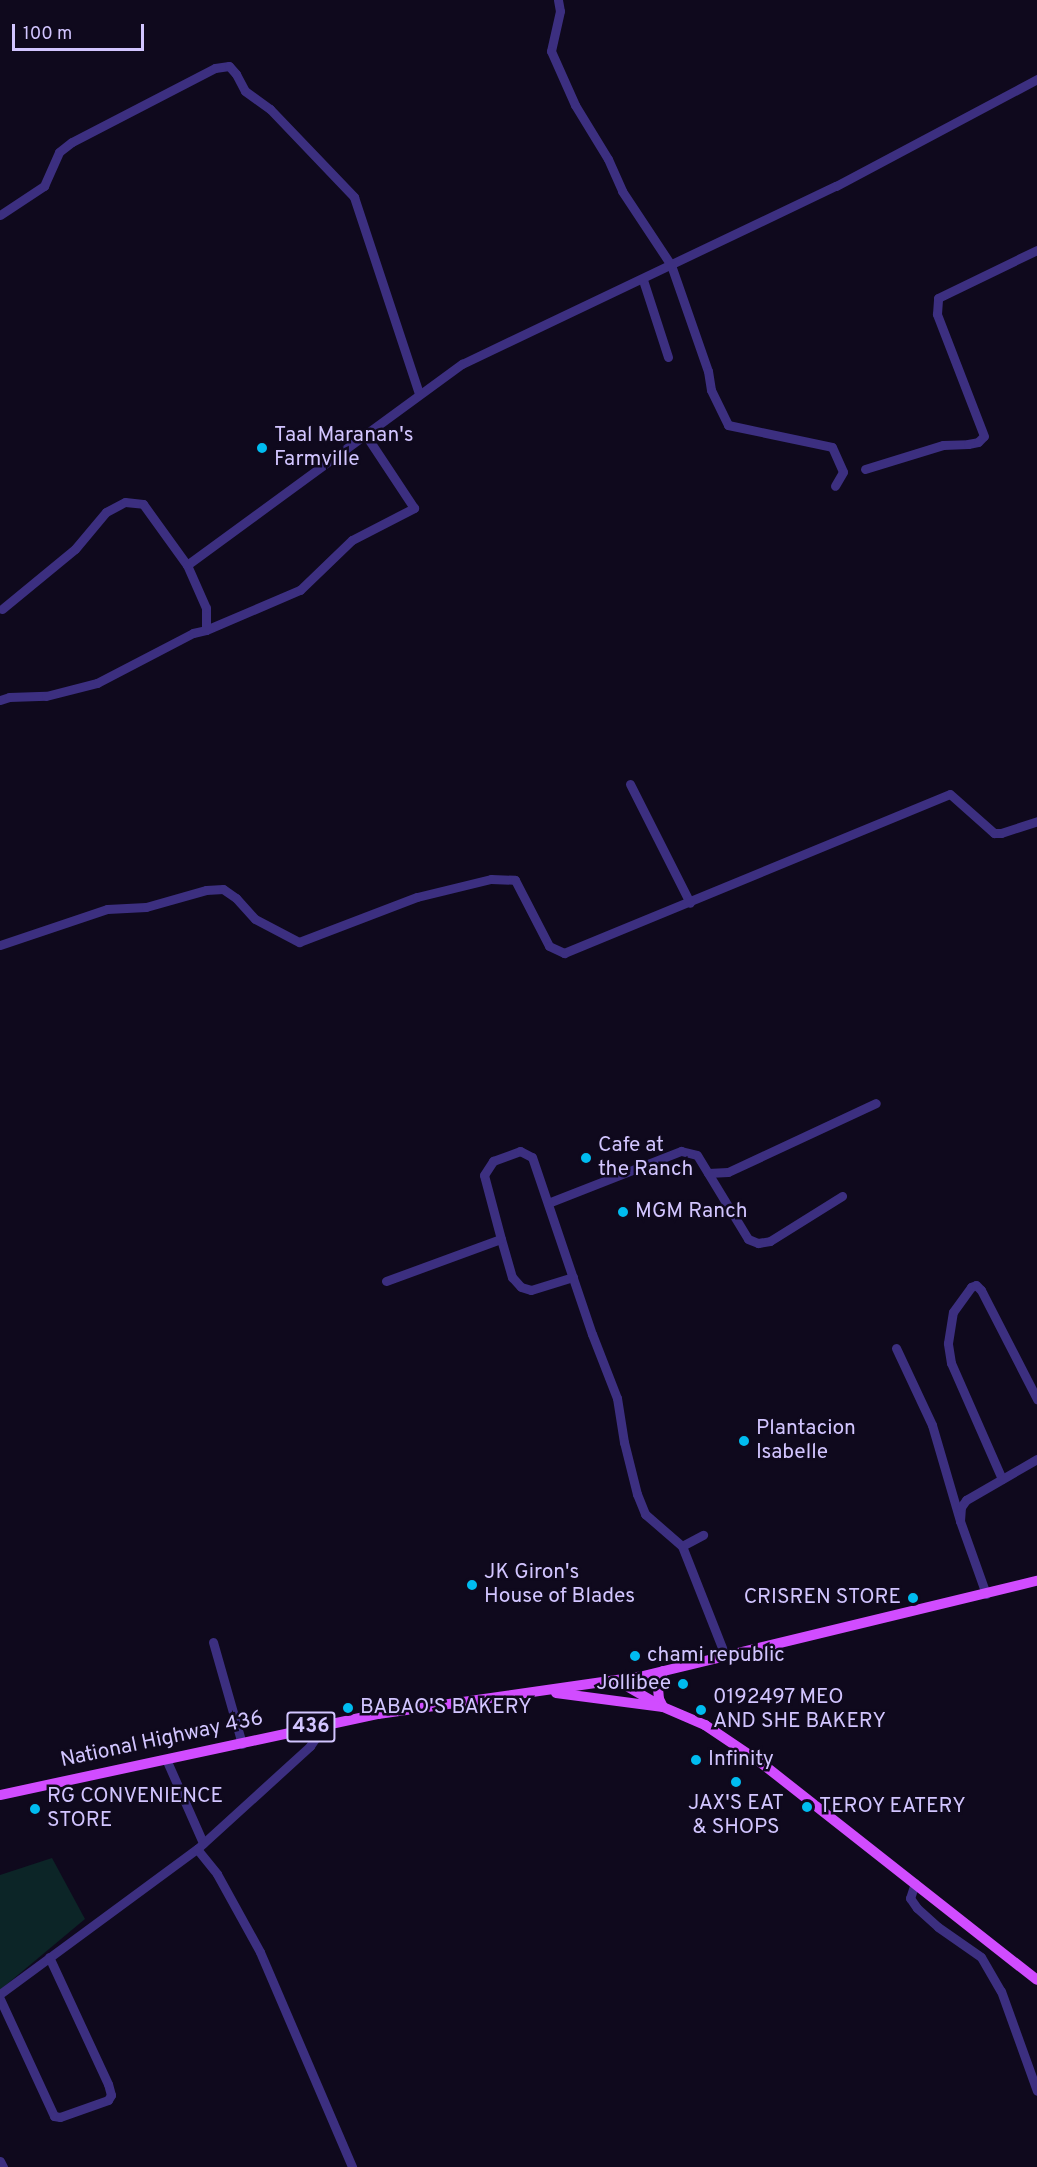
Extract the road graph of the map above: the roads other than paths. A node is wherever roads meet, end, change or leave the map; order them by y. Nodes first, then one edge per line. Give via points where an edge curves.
1 (558, 0) edge
2 (1037, 80) edge
3 (0, 215) edge
4 (1037, 250) edge
5 (671, 265) junction
6 (643, 280) junction
7 (668, 357) dead end
8 (419, 394) junction
9 (365, 434) junction
10 (865, 469) dead end
11 (835, 486) dead end
12 (187, 565) junction
13 (2, 609) dead end
14 (206, 630) junction
15 (0, 700) edge
16 (630, 784) dead end
17 (1037, 821) edge
18 (690, 903) junction
19 (0, 945) edge
20 (876, 1103) dead end
21 (708, 1173) junction
22 (842, 1196) dead end
23 (548, 1203) junction
24 (501, 1239) junction
25 (573, 1277) junction
26 (386, 1281) dead end
27 (896, 1348) dead end
28 (1037, 1399) edge
29 (1037, 1459) edge
30 (1002, 1479) junction
31 (960, 1521) junction
32 (703, 1535) dead end
33 (682, 1546) junction
34 (1037, 1581) edge
35 (986, 1594) junction
36 (213, 1642) dead end
37 (725, 1656) junction
38 (663, 1671) junction
39 (616, 1680) junction
40 (542, 1692) junction
41 (663, 1707) junction
42 (315, 1726) junction
43 (242, 1744) junction
44 (166, 1759) junction
45 (0, 1794) edge
46 (200, 1846) junction
47 (915, 1883) junction
48 (49, 1957) junction
49 (1037, 1980) edge
50 (0, 1994) edge
51 (0, 1999) edge
52 (1037, 2091) edge
53 (0, 2161) edge
54 (3, 2167) edge
55 (351, 2167) edge

1 - 5 street via 560,11 551,51 622,191
2 - 5 street via 836,186
3 - 8 street via 44,186 59,152 72,142 215,68 229,66 245,91 270,109 354,197
4 - 10 street via 938,298 937,314 984,436 978,442 943,445
5 - 6 street
5 - 11 street via 711,390 728,425 832,447 843,472
6 - 7 street
6 - 8 street via 462,364
8 - 9 street
9 - 12 street
9 - 14 street via 414,508 352,540 300,590
12 - 13 street via 143,504 125,502 106,512 75,549
12 - 14 street via 206,608
14 - 15 street via 97,683 46,696
16 - 18 street
17 - 18 street via 994,833 950,794
18 - 19 street via 564,953 549,946 515,880 491,879 417,897 299,942 255,919 223,889 206,890 146,908 107,909
20 - 21 street via 728,1172
21 - 22 street via 748,1239 758,1243 770,1241
21 - 23 street via 697,1155 681,1151
23 - 24 street via 532,1157 520,1151 494,1161 484,1175
23 - 25 street
24 - 25 street via 512,1276 521,1287 531,1290
24 - 26 street
25 - 33 street via 617,1398 624,1442 645,1514
27 - 31 street via 932,1425
28 - 30 street via 981,1290 971,1287 953,1312 948,1343 951,1363
29 - 30 street
30 - 31 street via 966,1500
31 - 35 street
32 - 33 street
33 - 37 street
34 - 35 main road, National Highway 436 / 436
35 - 37 main road, National Highway 436 / 436
36 - 43 street
37 - 38 main road, National Highway 436 / 436
38 - 39 main road, National Highway 436 / 436
38 - 41 main road via 658,1699
39 - 40 main road, National Highway 436 / 436
39 - 41 main road
40 - 41 main road
40 - 42 main road, National Highway 436 / 436
41 - 47 main road via 705,1725 760,1762
42 - 43 main road, National Highway 436 / 436
42 - 46 street via 316,1737 310,1746
43 - 44 main road, National Highway 436 / 436
44 - 45 main road, National Highway 436 / 436
44 - 46 street
46 - 48 street
46 - 55 street via 260,1952
47 - 49 main road
47 - 52 street via 910,1898 917,1908 981,1957 1001,1991
48 - 50 street
48 - 51 street via 108,2084 108,2100 54,2116
53 - 54 street

